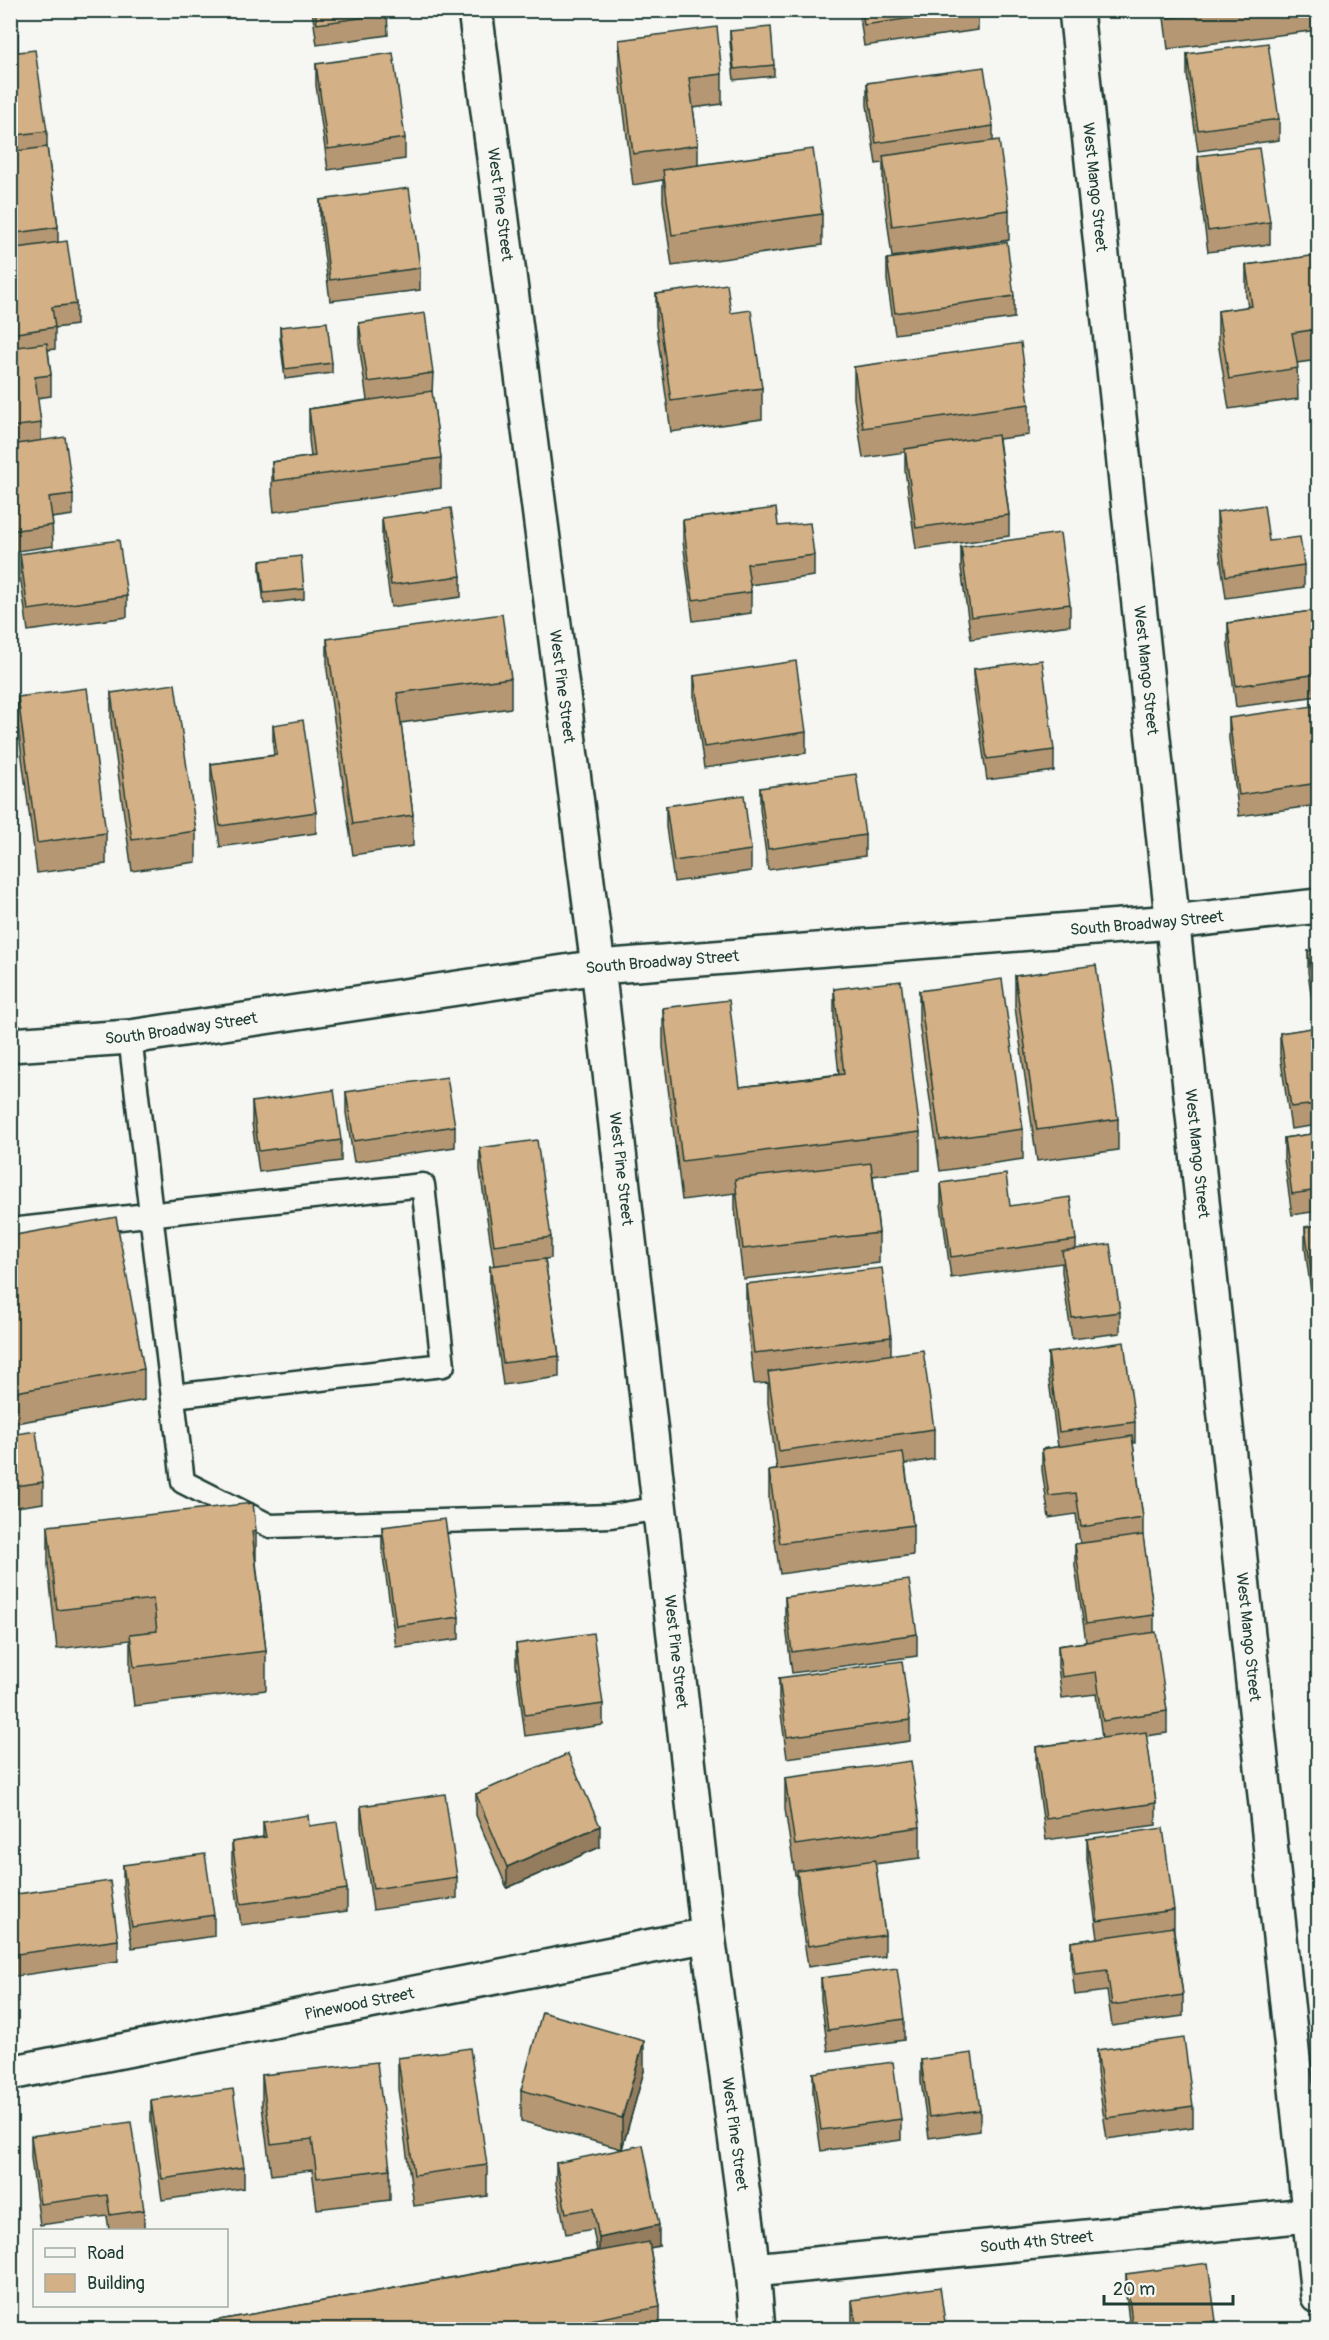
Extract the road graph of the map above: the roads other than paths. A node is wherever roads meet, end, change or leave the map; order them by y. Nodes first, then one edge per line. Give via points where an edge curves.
1 (475, 10) edge
2 (1076, 10) edge
3 (1318, 906) edge
4 (1172, 922) junction
5 (598, 967) junction
6 (130, 1037) junction
7 (10, 1045) edge
8 (152, 1216) junction
9 (10, 1230) edge
10 (173, 1396) junction
11 (661, 1508) junction
12 (708, 1935) junction
13 (10, 2073) edge
14 (1314, 2215) edge
15 (753, 2270) junction
16 (1318, 2296) edge
17 (758, 2330) edge

1 - 5 street, West Pine Street
2 - 4 street, West Mango Street
3 - 4 street, South Broadway Street
4 - 5 street, South Broadway Street
4 - 14 street, West Mango Street
5 - 6 street, South Broadway Street
5 - 11 street, West Pine Street
6 - 7 street, South Broadway Street
6 - 8 lane
8 - 9 lane
8 - 10 lane
8 - 10 lane via 423,1185 443,1365
10 - 11 lane via 183,1482 270,1526 611,1516
11 - 12 street, West Pine Street
12 - 13 street, Pinewood Street
12 - 15 street, West Pine Street
14 - 15 street, South 4th Street
14 - 16 street, West Mango Street
15 - 17 street, West Pine Street

